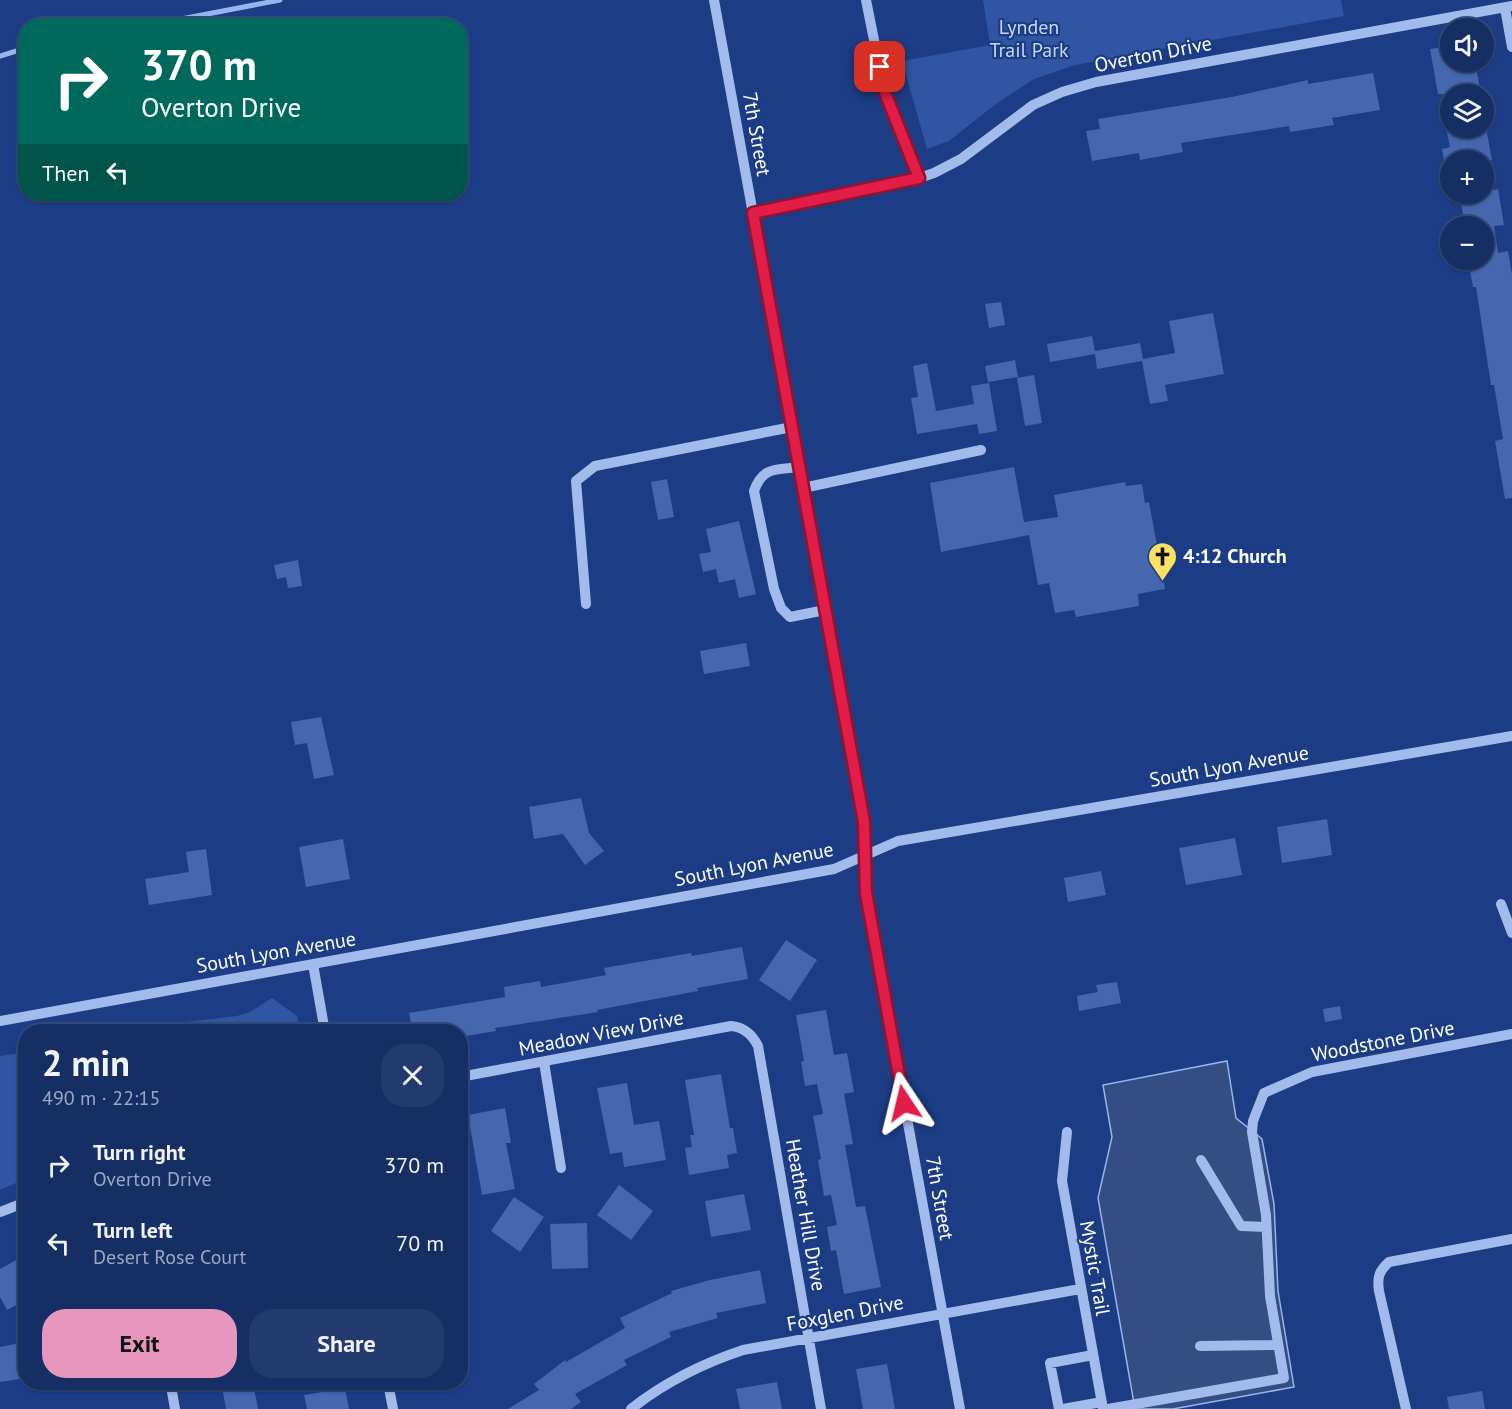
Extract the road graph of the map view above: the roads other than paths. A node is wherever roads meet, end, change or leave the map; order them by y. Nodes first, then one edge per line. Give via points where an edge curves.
1 (714, 0) edge
2 (866, 0) edge
3 (1508, 7) edge
4 (1512, 47) edge
5 (919, 178) junction
6 (753, 213) junction
7 (792, 427) junction
8 (981, 450) dead end
9 (800, 467) junction
10 (803, 488) junction
11 (586, 604) dead end
12 (825, 610) junction
13 (1512, 736) edge
14 (865, 855) junction
15 (1501, 904) dead end
16 (1512, 933) edge
17 (313, 964) junction
18 (0, 1021) edge
19 (324, 1024) edge
20 (746, 1031) joint
21 (1512, 1034) edge
22 (544, 1062) junction
23 (468, 1076) edge
24 (1067, 1132) dead end
25 (1201, 1160) dead end
26 (561, 1168) dead end
27 (18, 1205) edge
28 (0, 1212) edge
29 (1266, 1227) junction
30 (1512, 1239) edge
31 (1080, 1289) junction
32 (943, 1313) junction
33 (808, 1338) junction
34 (1278, 1345) junction
35 (1200, 1346) dead end
36 (1093, 1356) junction
37 (172, 1390) edge
38 (389, 1390) edge
39 (1104, 1407) edge
40 (176, 1409) edge
41 (393, 1409) edge
42 (631, 1409) edge
43 (821, 1409) edge
44 (960, 1409) edge
45 (1059, 1409) edge
46 (1064, 1409) edge
47 (1406, 1409) edge

1 - 6 street, 7th Street
2 - 5 street via 884,90
3 - 4 street
3 - 5 street, Overton Drive via 1108,80 1062,92 1033,105 961,159
5 - 6 street, Overton Drive
6 - 7 street, 7th Street
7 - 9 street, 7th Street
7 - 11 street via 595,466 576,481
8 - 10 street
9 - 10 street, 7th Street
9 - 12 street via 769,471 759,477 754,490 781,608 790,618
10 - 12 street, 7th Street
12 - 14 street, 7th Street via 864,822
13 - 14 street, South Lyon Avenue via 898,841
14 - 17 street, South Lyon Avenue via 834,869
14 - 32 street, 7th Street via 866,893
15 - 16 street
17 - 18 street, South Lyon Avenue
17 - 19 street
20 - 22 street, Meadow View Drive via 731,1026
20 - 33 street, Heather Hill Drive via 758,1046
21 - 29 street, Woodstone Drive via 1312,1072 1264,1093 1252,1132
22 - 23 street, Meadow View Drive
22 - 26 street
24 - 31 street, Mystic Trail via 1062,1181
25 - 29 street via 1241,1226
27 - 28 street
29 - 34 street via 1270,1296
30 - 47 street via 1389,1262 1380,1270 1379,1291
31 - 32 street, Foxglen Drive
31 - 36 street, Mystic Trail
32 - 33 street, Foxglen Drive
32 - 44 street, 7th Street
33 - 42 street, Foxglen Drive via 711,1360 653,1392
33 - 43 street, Heather Hill Drive
34 - 35 street
34 - 39 street via 1284,1378
36 - 39 street, Mystic Trail
36 - 45 street via 1050,1364
37 - 40 street
38 - 41 street
39 - 46 street

